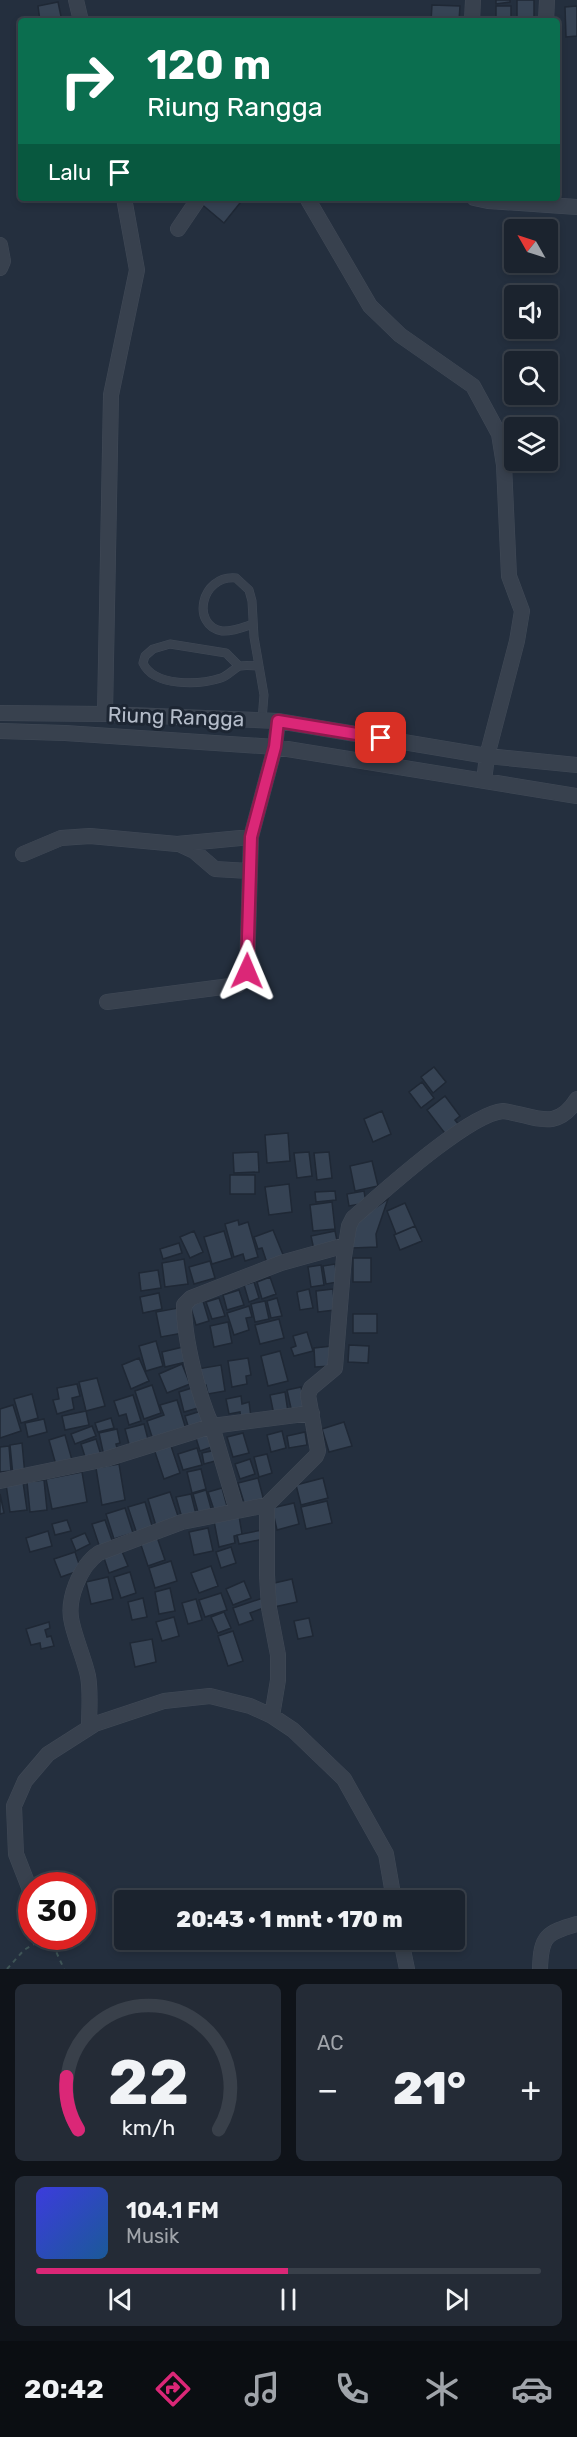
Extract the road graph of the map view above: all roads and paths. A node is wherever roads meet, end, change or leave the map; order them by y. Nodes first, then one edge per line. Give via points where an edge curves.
1 (76, 0) edge
2 (473, 0) edge
3 (547, 0) edge
4 (80, 18) edge
5 (472, 18) edge
6 (546, 18) edge
7 (124, 201) edge
8 (197, 201) edge
9 (309, 201) edge
10 (488, 201) edge
11 (542, 201) edge
12 (577, 207) edge
13 (178, 229) dead end
14 (0, 245) edge
15 (0, 268) edge
16 (254, 624) junction
17 (239, 666) junction
18 (259, 666) junction
19 (0, 713) edge
20 (105, 714) junction
21 (262, 720) junction
22 (278, 721) junction
23 (0, 731) edge
24 (275, 747) junction
25 (487, 756) junction
26 (577, 765) edge
27 (484, 781) junction
28 (577, 796) edge
29 (251, 837) junction
30 (177, 843) junction
31 (23, 854) dead end
32 (249, 871) junction
33 (107, 1002) dead end
34 (577, 1099) edge
35 (346, 1245) junction
36 (312, 1413) junction
37 (212, 1426) junction
38 (0, 1481) edge
39 (267, 1505) junction
40 (237, 1511) junction
41 (272, 1716) junction
42 (89, 1727) junction
43 (23, 1872) edge
44 (392, 1890) edge
45 (577, 1924) edge
46 (24, 1950) edge
47 (55, 1950) edge
48 (403, 1950) edge
49 (7, 1969) edge
50 (64, 1969) edge
51 (406, 1969) edge
52 (540, 1969) edge

1 - 4 street
2 - 5 street
3 - 6 street
7 - 20 street via 137,270 111,395
8 - 13 street
9 - 25 street via 370,306 400,335 473,386 499,434 509,576 522,611
10 - 11 street
11 - 12 street
14 - 15 street
16 - 16 lane via 252,601 244,584 227,577 215,582 204,601 203,616 211,626 221,631
16 - 18 lane
17 - 17 lane via 221,678 184,682 158,679 143,663 153,649 170,644 226,653
17 - 18 lane
18 - 21 lane via 264,695
19 - 20 street, Riung Rangga
20 - 21 street, Riung Rangga
21 - 22 street, Riung Rangga
22 - 24 street
22 - 25 street, Riung Rangga
23 - 24 street
24 - 27 street
24 - 29 street
25 - 26 street, Riung Rangga
25 - 27 street
27 - 28 street
29 - 30 street
29 - 32 street
30 - 31 street via 61,838
30 - 32 street via 215,868
32 - 33 street via 244,980 238,985
34 - 35 street via 566,1115 557,1119 495,1111 472,1123 352,1218
35 - 36 street via 335,1368 309,1392
35 - 37 street via 281,1263 186,1301 194,1374
36 - 37 street
36 - 39 street via 319,1444 316,1456
37 - 38 street via 106,1459
37 - 40 street
39 - 40 street
39 - 41 street via 269,1608 278,1655
40 - 42 street via 182,1522 89,1560 71,1603 71,1621 88,1679
41 - 42 street via 210,1696 164,1701
41 - 44 street via 293,1730 344,1779 386,1854
42 - 43 street via 48,1755 17,1795 16,1854
45 - 52 street via 545,1937
46 - 49 path
47 - 50 path
48 - 51 street

